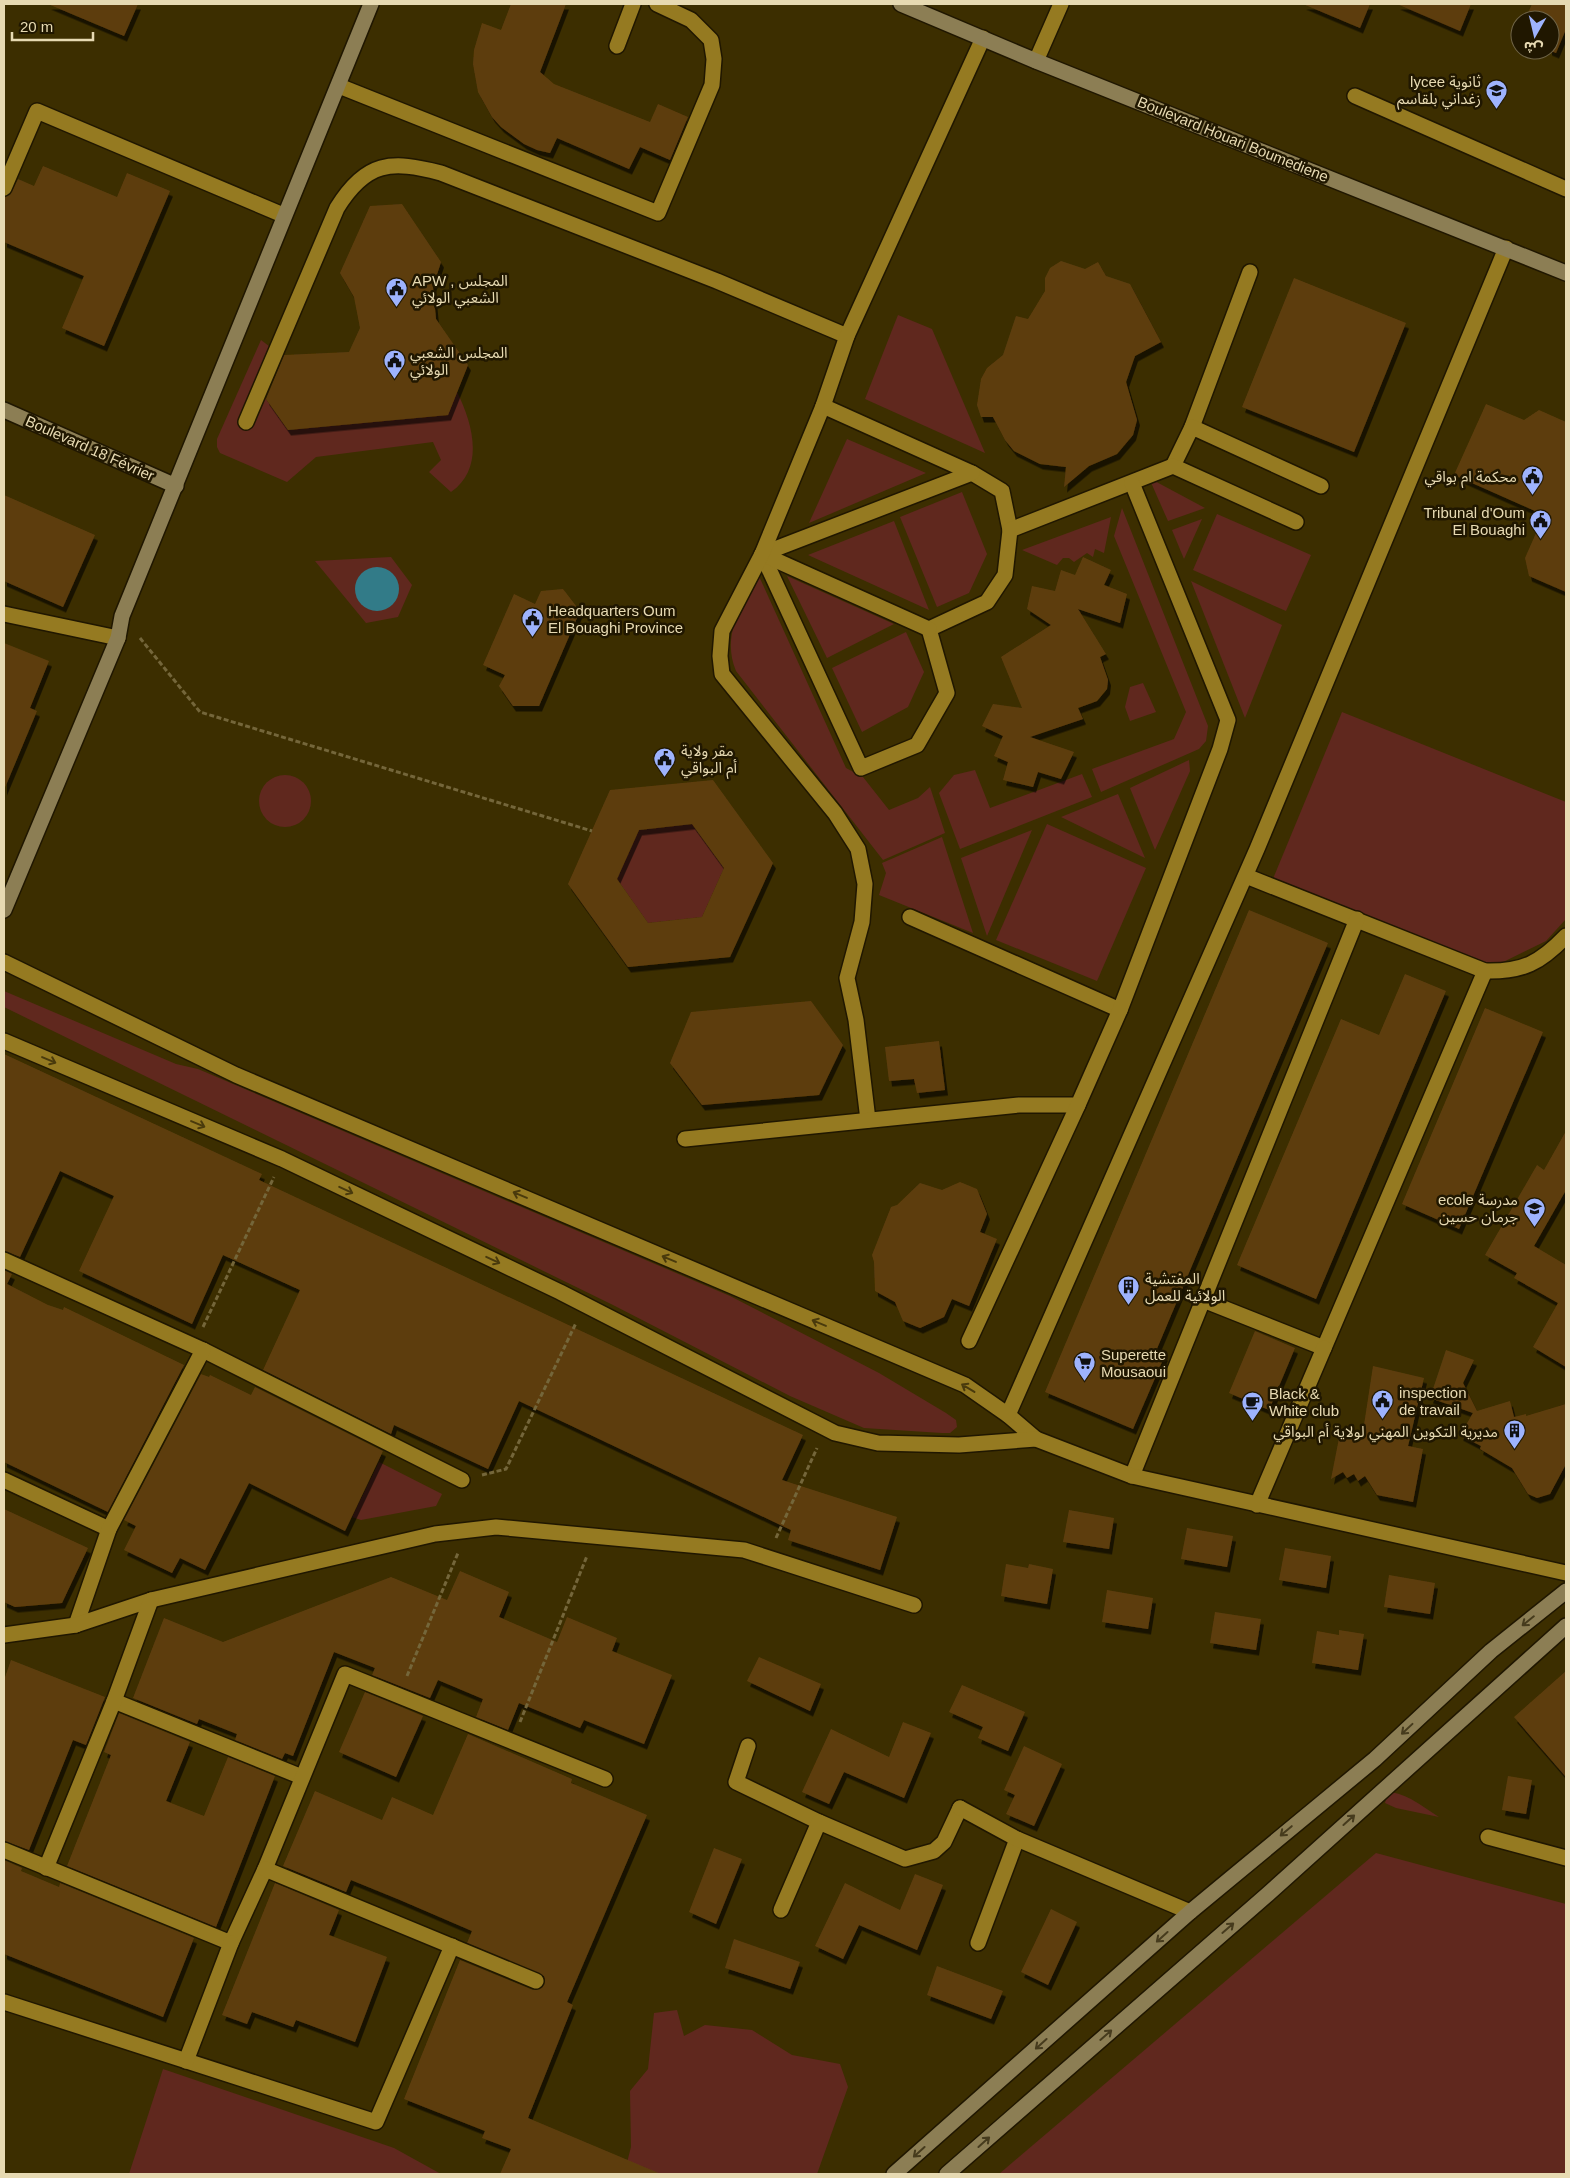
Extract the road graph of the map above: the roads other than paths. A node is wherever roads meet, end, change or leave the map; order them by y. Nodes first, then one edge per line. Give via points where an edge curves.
1 (371, 4) edge
2 (633, 4) edge
3 (657, 4) edge
4 (901, 4) edge
5 (1061, 4) edge
6 (983, 38) junction
7 (617, 46) dead end
8 (1036, 61) junction
9 (339, 86) junction
10 (1355, 96) dead end
11 (4, 188) edge
12 (1566, 189) edge
13 (283, 215) junction
14 (1506, 248) junction
15 (1250, 272) dead end
16 (1566, 273) edge
17 (847, 336) junction
18 (823, 406) junction
19 (4, 410) edge
20 (246, 422) dead end
21 (1192, 427) junction
22 (1173, 466) junction
23 (972, 473) junction
24 (1132, 483) junction
25 (176, 486) junction
26 (1321, 486) dead end
27 (1296, 522) dead end
28 (1010, 530) junction
29 (762, 554) junction
30 (4, 614) edge
31 (929, 629) junction
32 (118, 638) junction
33 (1246, 876) junction
34 (4, 910) edge
35 (910, 917) dead end
36 (1357, 919) junction
37 (1566, 936) edge
38 (4, 962) edge
39 (1485, 971) junction
40 (1120, 1010) junction
41 (4, 1041) edge
42 (1078, 1105) junction
43 (868, 1120) junction
44 (685, 1139) dead end
45 (4, 1260) edge
46 (1203, 1300) junction
47 (969, 1341) dead end
48 (199, 1348) junction
49 (1324, 1348) junction
50 (1008, 1415) junction
51 (1036, 1439) junction
52 (1132, 1476) junction
53 (4, 1480) edge
54 (462, 1480) road end
55 (1258, 1506) junction
56 (109, 1530) junction
57 (1566, 1574) edge
58 (1566, 1591) edge
59 (151, 1600) junction
60 (914, 1605) dead end
61 (76, 1625) junction
62 (1566, 1626) edge
63 (4, 1635) edge
64 (114, 1701) junction
65 (748, 1746) dead end
66 (302, 1777) junction
67 (605, 1779) dead end
68 (819, 1822) junction
69 (1488, 1837) dead end
70 (1017, 1838) junction
71 (4, 1850) edge
72 (1566, 1858) edge
73 (46, 1868) junction
74 (265, 1869) junction
75 (782, 1910) dead end
76 (1190, 1912) junction
77 (232, 1942) junction
78 (978, 1943) dead end
79 (452, 1946) junction
80 (536, 1981) dead end
81 (4, 2002) edge
82 (186, 2061) junction
83 (894, 2174) edge
84 (947, 2174) edge

1 - 9 main road
2 - 7 street
3 - 9 street via 691,20 711,40 714,60 712,86 658,213
4 - 6 main road, Boulevard Houari Boumediene
5 - 8 street
6 - 8 main road, Boulevard Houari Boumediene
6 - 17 street
8 - 14 main road, Boulevard Houari Boumediene
9 - 13 main road
10 - 12 street
11 - 13 street via 37,111
13 - 25 main road
14 - 16 main road, Boulevard Houari Boumediene
14 - 33 street
15 - 21 street
17 - 18 street
17 - 20 street via 717,281 441,173 415,167 386,166 374,169 356,181 336,208
18 - 23 street
18 - 29 street
19 - 25 main road, Boulevard 18 Février
21 - 22 street
21 - 26 street
22 - 24 street
22 - 27 street
23 - 28 street via 1002,491
23 - 29 street
24 - 28 street
24 - 40 street via 1228,720 1220,749
25 - 32 main road via 122,616
28 - 31 street via 1004,574 987,602
29 - 31 street
29 - 31 street via 861,768 917,745 947,693
29 - 43 street via 722,631 722,674 835,813 858,848 865,884 862,922 847,978 856,1020
30 - 32 street
32 - 34 main road
33 - 36 street
33 - 50 street
35 - 40 street
36 - 39 street
36 - 46 street
37 - 39 street via 1537,962 1510,972
50 -> 38 street via 965,1385 236,1075
39 - 49 street
40 - 42 street
41 -> 51 street via 282,1159 585,1305 835,1433 878,1443 959,1445
42 - 43 street via 1019,1105
42 - 47 street
43 - 44 street
45 - 48 street
46 - 49 street
46 - 52 street
48 - 54 street
48 - 56 street
49 - 55 street
50 - 51 street
51 - 52 street
52 - 55 street
53 - 56 street
55 - 57 street
56 - 61 street
58 -> 76 main road via 1491,1651 1375,1759
59 - 60 street via 435,1534 496,1527 744,1550
59 - 61 street
59 - 64 street
61 - 63 street
84 -> 62 main road via 1268,1894
64 - 66 street
64 - 73 street
65 - 68 street via 736,1782
66 - 67 street via 345,1674
66 - 74 street
68 - 70 street via 905,1859 934,1851 944,1842 960,1808
68 - 75 street
69 - 72 street
70 - 76 street
70 - 78 street
71 - 73 street
73 - 77 street
74 - 77 street
74 - 79 street
76 -> 83 main road
77 - 82 street
79 - 80 street
79 - 82 street via 376,2122
81 - 82 street

